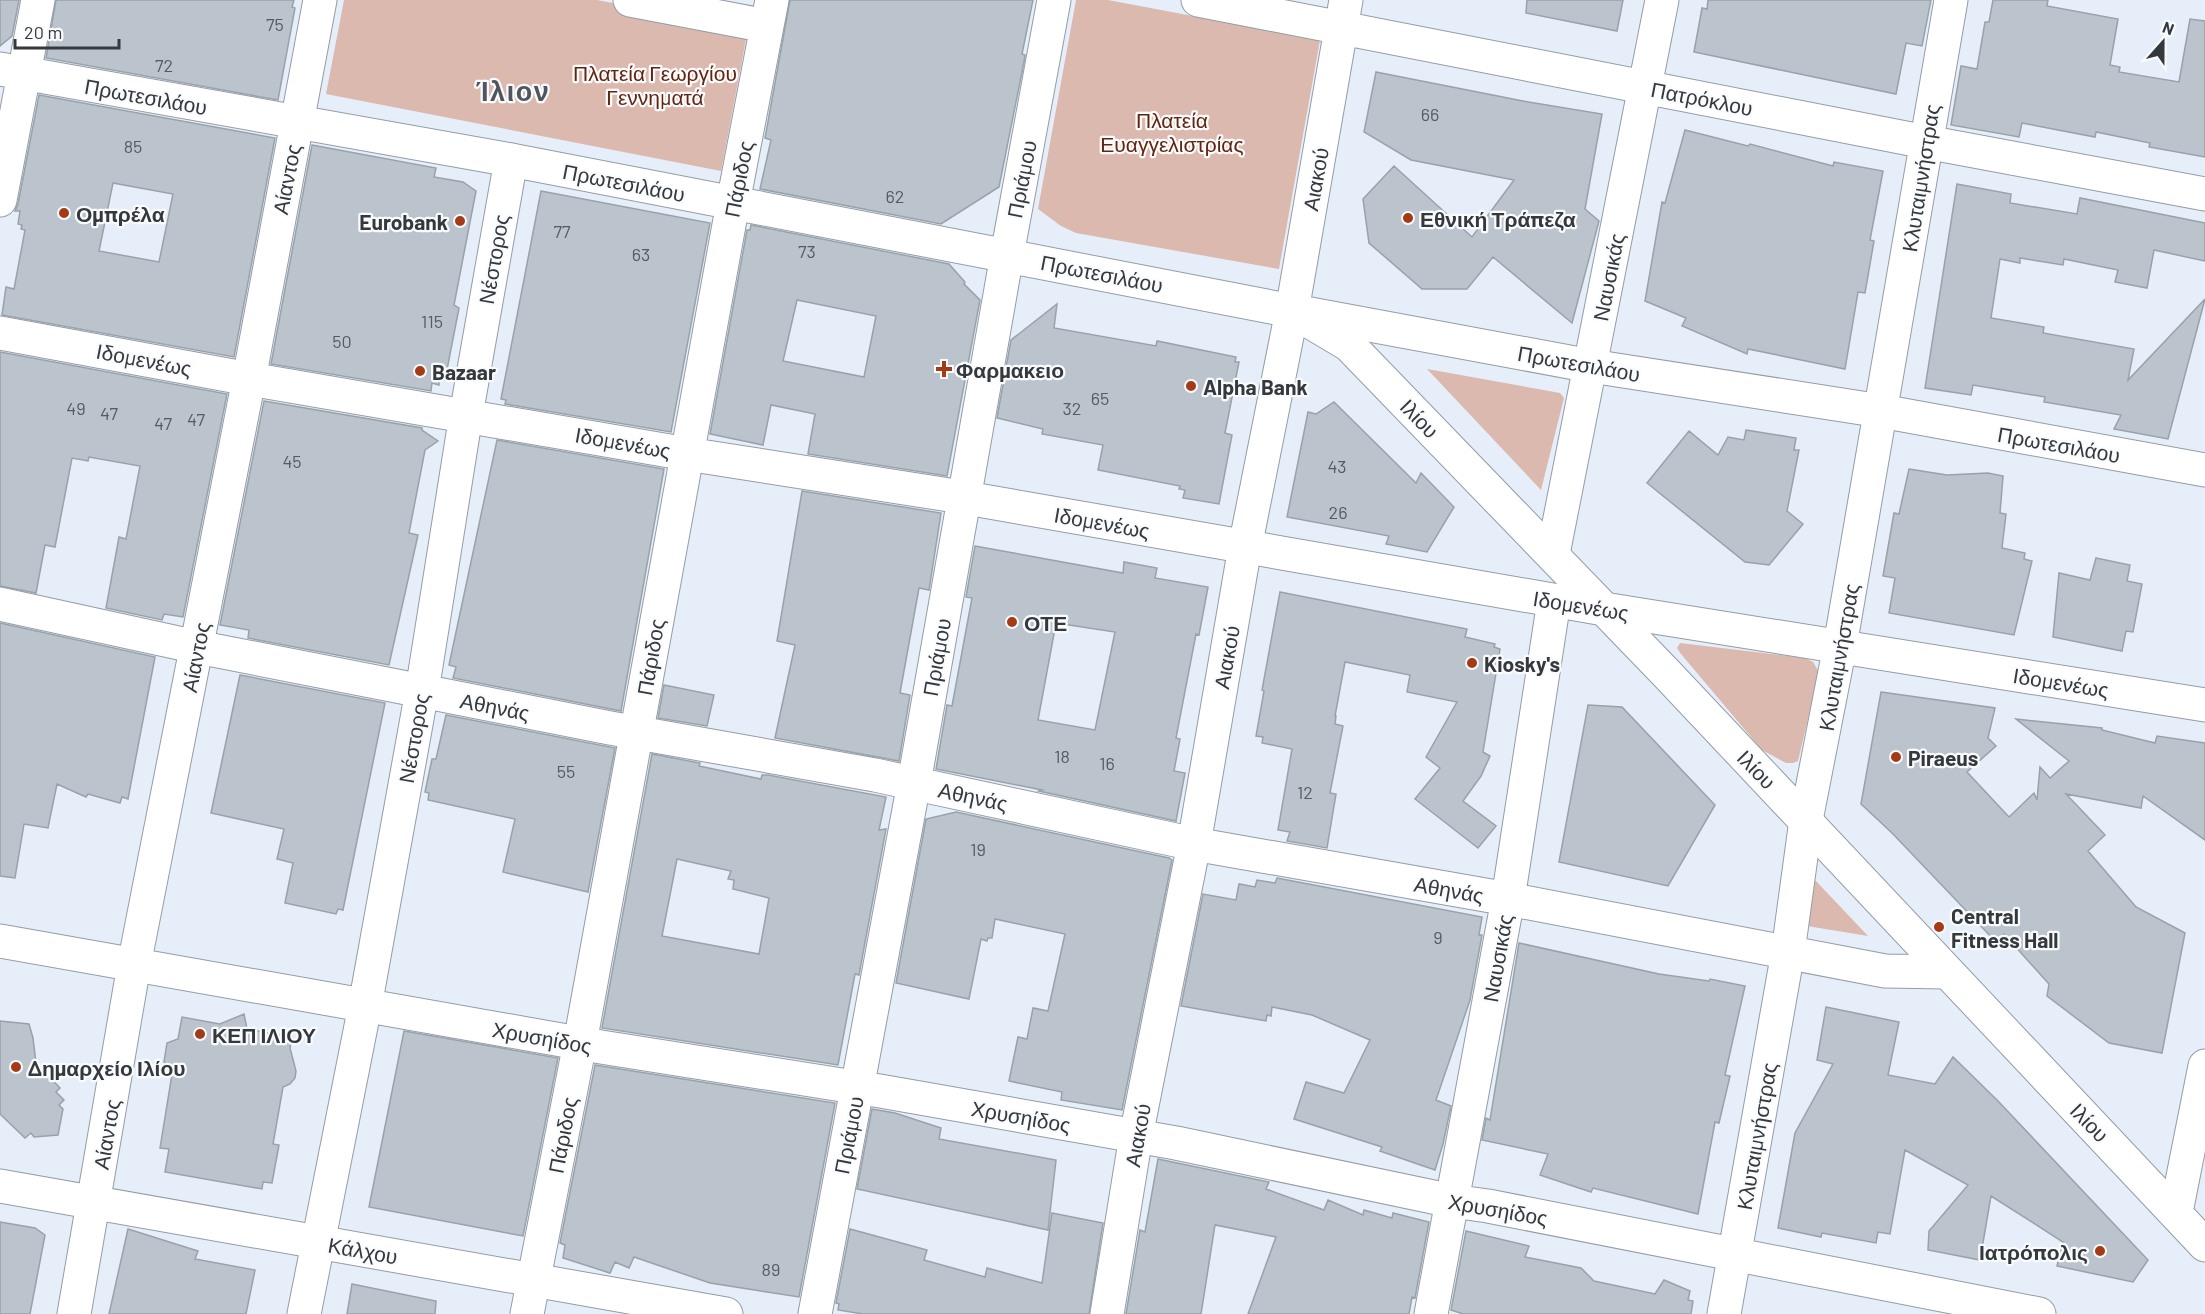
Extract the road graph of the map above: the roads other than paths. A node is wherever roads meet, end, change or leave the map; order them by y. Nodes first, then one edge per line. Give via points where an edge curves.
1 (38, 0) edge
2 (320, 0) edge
3 (630, 0) edge
4 (1054, 0) edge
5 (1198, 0) edge
6 (1662, 0) edge
7 (1951, 0) edge
8 (769, 13) edge
9 (1343, 14) edge
10 (12, 71) edge
11 (1645, 86) junction
12 (297, 123) junction
13 (1926, 142) junction
14 (511, 160) junction
15 (2205, 194) edge
16 (0, 200) edge
17 (733, 203) junction
18 (1007, 255) junction
19 (1292, 311) junction
20 (0, 333) edge
21 (1591, 366) junction
22 (249, 379) junction
23 (1881, 411) junction
24 (466, 415) junction
25 (687, 454) junction
26 (2205, 470) edge
27 (963, 498) junction
28 (1245, 547) junction
29 (1552, 554) junction
30 (1554, 601) junction
31 (0, 604) edge
32 (1604, 609) junction
33 (1840, 646) junction
34 (197, 647) junction
35 (422, 691) junction
36 (2205, 705) edge
37 (636, 732) junction
38 (914, 783) junction
39 (1806, 820) junction
40 (1194, 844) junction
41 (1508, 899) junction
42 (0, 941) edge
43 (1788, 952) junction
44 (134, 966) junction
45 (1947, 972) junction
46 (365, 1006) junction
47 (580, 1043) junction
48 (2205, 1066) edge
49 (858, 1087) junction
50 (1136, 1136) junction
51 (0, 1186) edge
52 (1452, 1201) junction
53 (94, 1203) junction
54 (2176, 1212) junction
55 (318, 1242) junction
56 (2205, 1245) edge
57 (1734, 1256) junction
58 (533, 1279) junction
59 (74, 1314) edge
60 (304, 1314) edge
61 (527, 1314) edge
62 (726, 1314) edge
63 (815, 1314) edge
64 (1107, 1314) edge
65 (1431, 1314) edge
66 (1724, 1314) edge
67 (2039, 1314) edge

1 - 10 street
2 - 12 street, Αίαντος
3 - 8 street
4 - 18 street, Πριάμου
5 - 9 street, Πατρόκλου
6 - 11 street, Ναυσικάς
7 - 13 street, Κλυταιμνήστρας
8 - 17 street, Πάριδος
9 - 11 street, Πατρόκλου
9 - 19 street, Αιακού
10 - 12 street, Πρωτεσιλάου
10 - 16 street
11 - 13 street, Πατρόκλου
11 - 21 street, Ναυσικάς
12 - 14 street, Πρωτεσιλάου
12 - 22 street, Αίαντος
13 - 15 street, Πατρόκλου
13 - 23 street, Κλυταιμνήστρας
14 - 17 street, Πρωτεσιλάου
14 - 24 street, Νέστορος
17 - 18 street, Πρωτεσιλάου
17 - 25 street, Πάριδος
18 - 19 street, Πρωτεσιλάου
18 - 27 street, Πριάμου
19 - 21 street, Πρωτεσιλάου
19 - 28 street, Αιακού
19 - 29 street, Ιλίου via 1349,345
20 - 22 street, Ιδομενέως
21 - 23 street, Πρωτεσιλάου
21 - 29 street, Ναυσικάς
22 - 24 street, Ιδομενέως
22 - 34 street, Αίαντος
23 - 26 street, Πρωτεσιλάου
23 - 33 street, Κλυταιμνήστρας
24 - 25 street, Ιδομενέως
24 - 35 street, Νέστορος
25 - 27 street, Ιδομενέως
25 - 37 street, Πάριδος
27 - 28 street, Ιδομενέως
27 - 38 street, Πριάμου
28 - 30 street, Ιδομενέως
28 - 40 street, Αιακού
29 - 32 street, Ιλίου
30 - 32 street, Ιδομενέως
30 - 41 street, Ναυσικάς
31 - 34 street, Αθηνάς
32 - 33 street, Ιδομενέως
32 - 39 street, Ιλίου
33 - 36 street, Ιδομενέως
33 - 39 street, Κλυταιμνήστρας
34 - 35 street, Αθηνάς
34 - 44 street, Αίαντος
35 - 37 street, Αθηνάς
35 - 46 street, Νέστορος
37 - 38 street, Αθηνάς
37 - 47 street, Πάριδος
38 - 40 street, Αθηνάς
38 - 49 street, Πριάμου
39 - 43 street, Κλυταιμνήστρας
39 - 45 street, Ιλίου
40 - 41 street, Αθηνάς
40 - 50 street, Αιακού
41 - 43 street, Αθηνάς
41 - 52 street, Ναυσικάς
42 - 44 street, Χρυσηίδος
43 - 45 street, Αθηνάς via 1885,971
43 - 57 street, Κλυταιμνήστρας
44 - 46 street, Χρυσηίδος
44 - 53 street, Αίαντος
45 - 54 street, Ιλίου
46 - 47 street, Χρυσηίδος
46 - 55 street, Νέστορος
47 - 49 street, Χρυσηίδος
47 - 58 street, Πάριδος
48 - 54 street
49 - 50 street, Χρυσηίδος
49 - 63 street, Πριάμου
50 - 52 street, Χρυσηίδος
50 - 64 street, Αιακού
51 - 53 street, Κάλχου
52 - 57 street, Χρυσηίδος
52 - 65 street, Ναυσικάς
53 - 55 street, Κάλχου
53 - 59 street, Αίαντος
54 - 56 street, Ιλίου
55 - 58 street, Κάλχου
55 - 60 street, Νέστορος
57 - 66 street, Κλυταιμνήστρας
57 - 67 street, Χρυσηίδος
58 - 61 street, Πάριδος
58 - 62 street, Κάλχου

